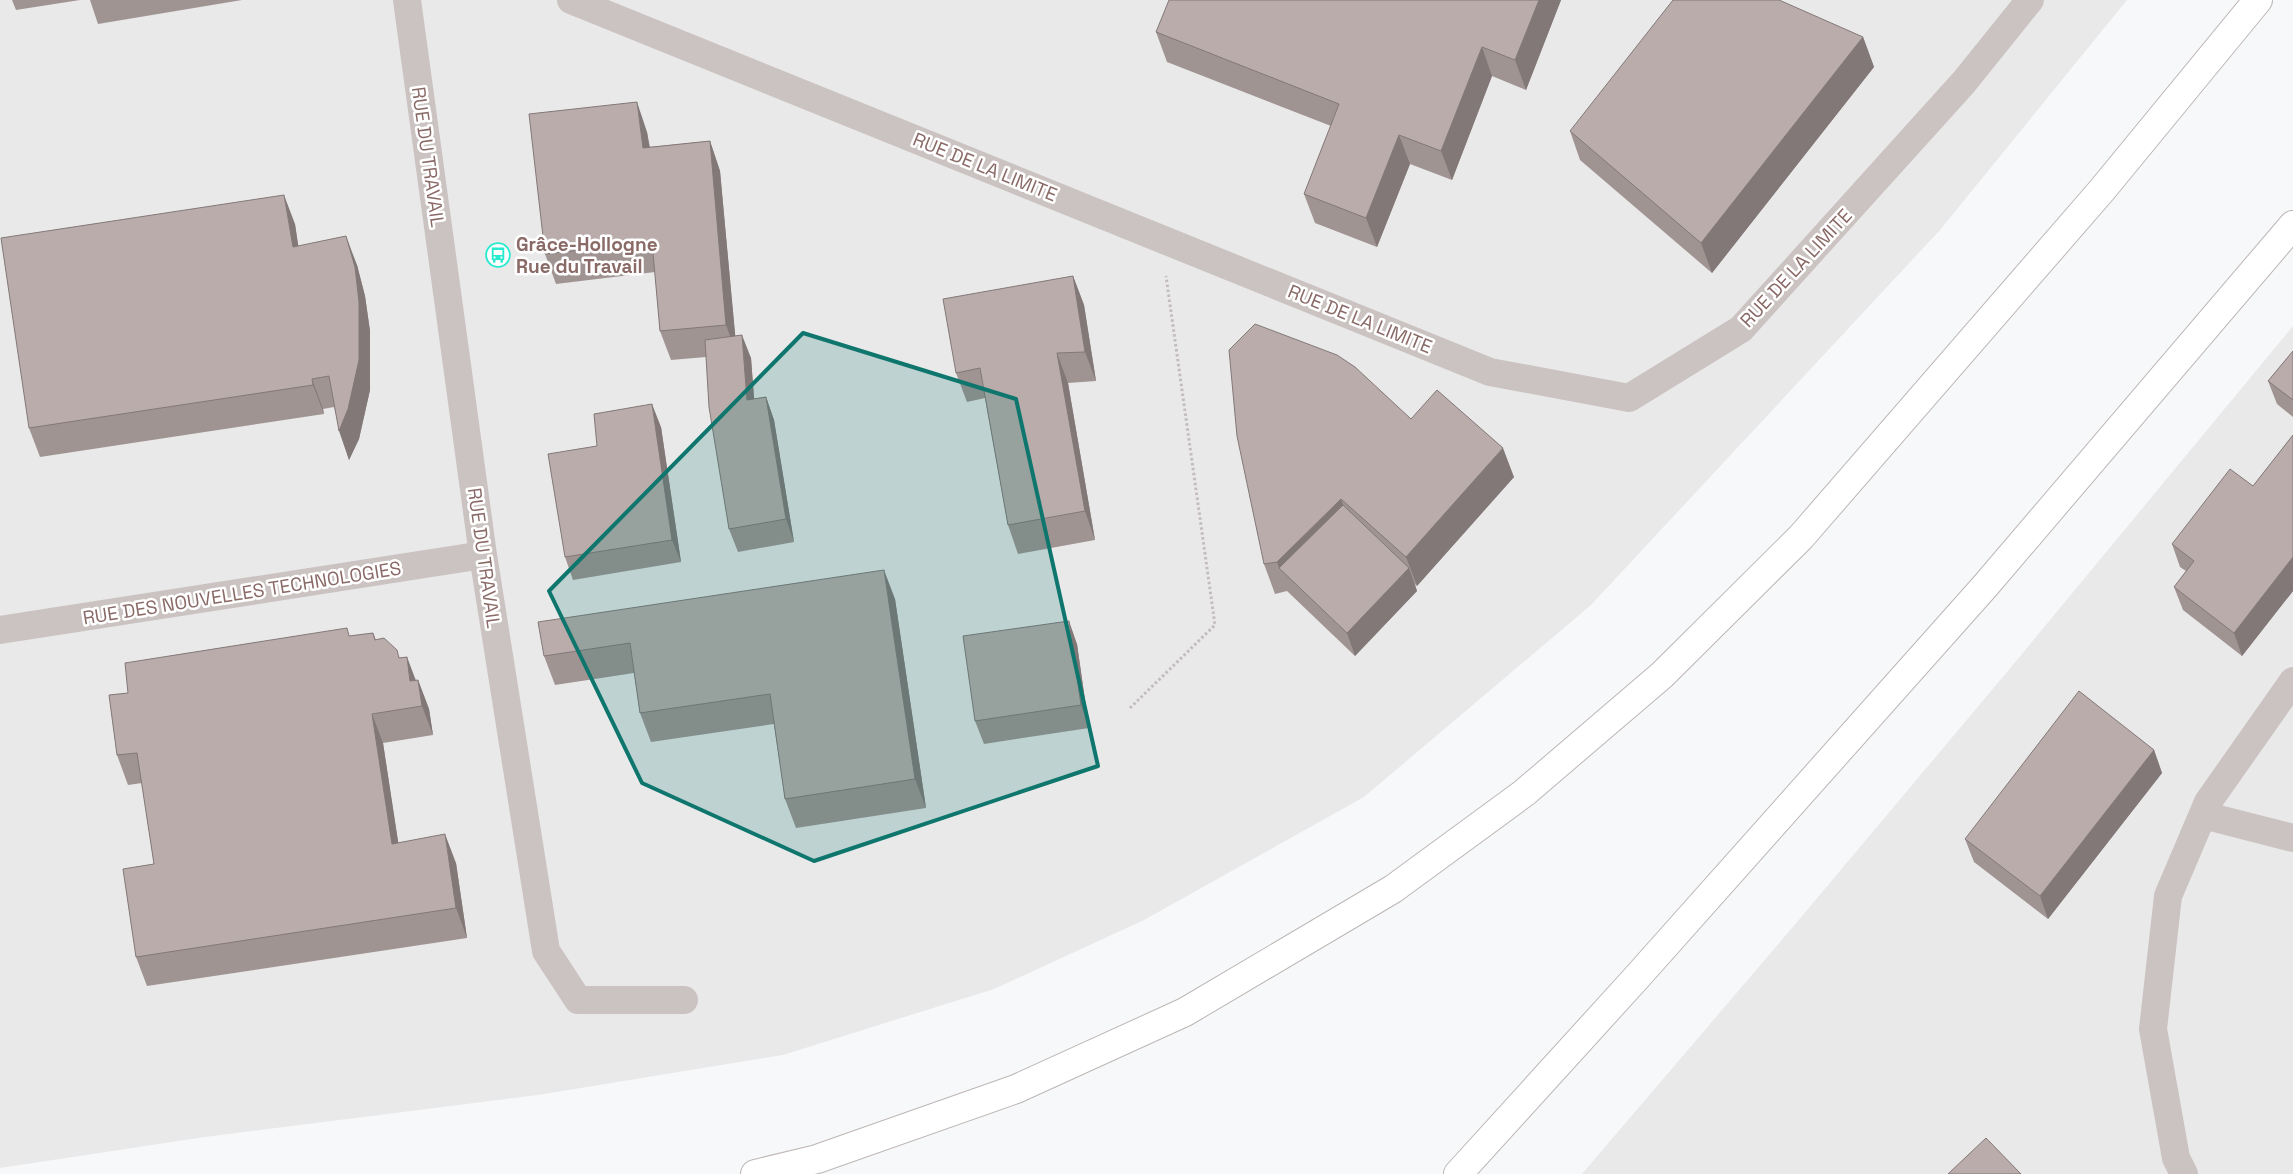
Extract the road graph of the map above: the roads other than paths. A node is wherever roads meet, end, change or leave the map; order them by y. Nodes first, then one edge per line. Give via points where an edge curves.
1 (407, 0) edge
2 (571, 0) edge
3 (2030, 0) edge
4 (2258, 0) edge
5 (2293, 225) edge
6 (483, 555) junction
7 (0, 630) edge
8 (2293, 681) edge
9 (2281, 712) edge
10 (2203, 814) junction
11 (2293, 838) edge
12 (684, 1000) dead end
13 (755, 1174) edge
14 (1458, 1174) edge
15 (2184, 1174) edge

1 - 6 street, RUE DU TRAVAIL
2 - 3 street, RUE DE LA LIMITE via 1490,372 1629,398 1741,329 1964,82
4 - 13 highway via 2102,190 1801,537 1662,675 1524,793 1393,889 1185,1012 1016,1089 818,1159
5 - 14 highway via 1986,586
6 - 7 street, RUE DES NOUVELLES TECHNOLOGIES
6 - 12 street, RUE DU TRAVAIL via 546,951 578,1000
8 - 9 street
9 - 10 street via 2208,802
10 - 11 street
10 - 15 street via 2168,896 2153,1029 2176,1158

